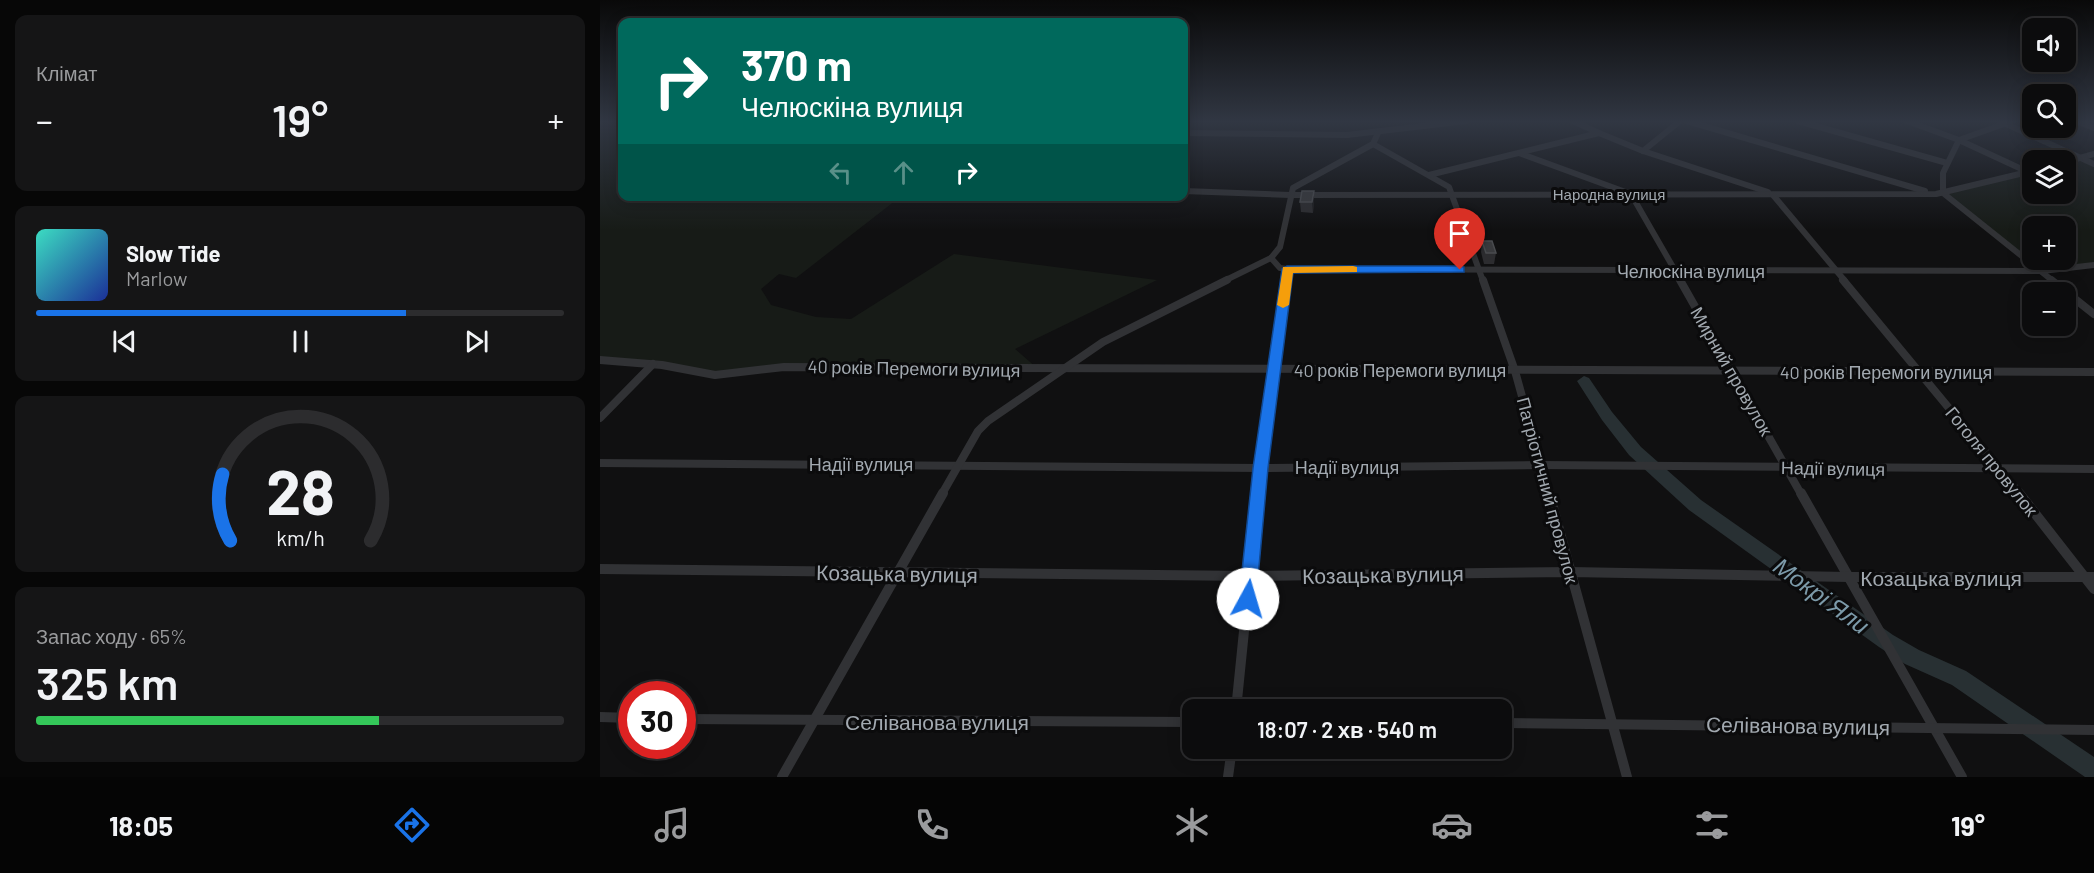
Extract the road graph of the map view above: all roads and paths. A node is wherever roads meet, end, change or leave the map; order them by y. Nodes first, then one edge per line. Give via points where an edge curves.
1 (1349, 157) edge
2 (1397, 157) edge
3 (1502, 157) edge
4 (1531, 157) edge
5 (1662, 157) edge
6 (1814, 157) edge
7 (1927, 157) edge
8 (1950, 157) edge
9 (1997, 157) edge
10 (2081, 158) joint
11 (2076, 159) edge
12 (1947, 163) junction
13 (2094, 164) edge
14 (2022, 168) edge
15 (2022, 174) edge
16 (1429, 175) junction
17 (1188, 190) edge
18 (1940, 193) junction
19 (1452, 194) junction
20 (1631, 194) junction
21 (1290, 195) junction
22 (1775, 195) junction
23 (1271, 258) junction
24 (2094, 265) edge
25 (1287, 269) junction
26 (1481, 270) junction
27 (1676, 271) junction
28 (1836, 271) junction
29 (2042, 271) junction
30 (2094, 314) edge
31 (600, 360) edge
32 (653, 364) junction
33 (1063, 369) junction
34 (1276, 370) junction
35 (1515, 371) junction
36 (1732, 372) junction
37 (2094, 372) edge
38 (1919, 373) junction
39 (602, 414) edge
40 (600, 463) edge
41 (962, 464) junction
42 (1539, 465) junction
43 (1261, 468) junction
44 (1788, 468) junction
45 (2094, 469) edge
46 (2001, 470) junction
47 (600, 569) edge
48 (1570, 572) junction
49 (899, 573) junction
50 (1250, 576) junction
51 (2089, 576) edge
52 (1849, 577) junction
53 (2094, 589) edge
54 (1237, 699) edge
55 (600, 717) edge
56 (618, 718) edge
57 (696, 719) edge
58 (815, 720) junction
59 (1182, 722) edge
60 (1512, 723) edge
61 (1612, 723) junction
62 (1934, 727) junction
63 (2094, 730) edge
64 (1230, 759) edge
65 (782, 777) edge
66 (1228, 777) edge
67 (1627, 777) edge
68 (1962, 777) edge

1 - 21 street via 1293,188
2 - 16 street, Патріотичний провулок
3 - 16 street
4 - 20 street
5 - 22 street
6 - 18 street
7 - 12 street
8 - 12 street
9 - 14 street
10 - 11 street
10 - 13 street
12 - 18 street
15 - 18 street, Народна вулиця
16 - 19 street, Патріотичний провулок via 1449,187
17 - 21 street, Народна вулиця
18 - 22 street, Народна вулиця
18 - 29 street
19 - 20 street, Народна вулиця
19 - 21 street, Народна вулиця
19 - 26 street, Патріотичний провулок
20 - 22 street, Народна вулиця
20 - 27 street, Мирний провулок
21 - 23 street via 1280,248
22 - 28 street, Гоголя провулок
23 - 25 street via 1280,268
23 - 33 street via 1103,342
24 - 29 street, Челюскіна вулиця
25 - 26 street, Челюскіна вулиця
25 - 34 street
26 - 27 street, Челюскіна вулиця
26 - 35 street, Патріотичний провулок
27 - 28 street, Челюскіна вулиця
27 - 36 street, Мирний провулок
28 - 29 street, Челюскіна вулиця
28 - 38 street, Гоголя провулок
29 - 30 street
31 - 32 street, 40 років Перемоги вулиця
32 - 33 street, 40 років Перемоги вулиця via 715,375 784,367
32 - 39 street
33 - 34 street, 40 років Перемоги вулиця
33 - 41 street via 988,420 978,431
34 - 35 street, 40 років Перемоги вулиця
34 - 43 street
35 - 36 street, 40 років Перемоги вулиця
35 - 42 street, Патріотичний провулок
36 - 38 street, 40 років Перемоги вулиця
36 - 44 street, Мирний провулок
37 - 38 street, 40 років Перемоги вулиця
38 - 46 street, Гоголя провулок
40 - 41 street, Надії вулиця
41 - 43 street, Надії вулиця
41 - 49 street
42 - 43 street, Надії вулиця
42 - 44 street, Надії вулиця
42 - 48 street, Патріотичний провулок
43 - 50 street
44 - 46 street, Надії вулиця
44 - 52 street, Мирний провулок
45 - 46 street, Надії вулиця
46 - 51 street, Гоголя провулок
47 - 49 street, Козацька вулиця
48 - 50 street, Козацька вулиця
48 - 52 street, Козацька вулиця
48 - 61 street, Патріотичний провулок
49 - 50 street, Козацька вулиця
49 - 58 street
50 - 54 street
51 - 52 street, Козацька вулиця
51 - 53 street, Гоголя провулок
52 - 62 street, Мирний провулок
55 - 56 street
57 - 58 street, Селіванова вулиця
58 - 59 street, Селіванова вулиця
58 - 65 street
60 - 61 street, Селіванова вулиця
61 - 62 street, Селіванова вулиця
61 - 67 street, Патріотичний провулок
62 - 63 street, Селіванова вулиця
62 - 68 street, Мирний провулок
64 - 66 street

